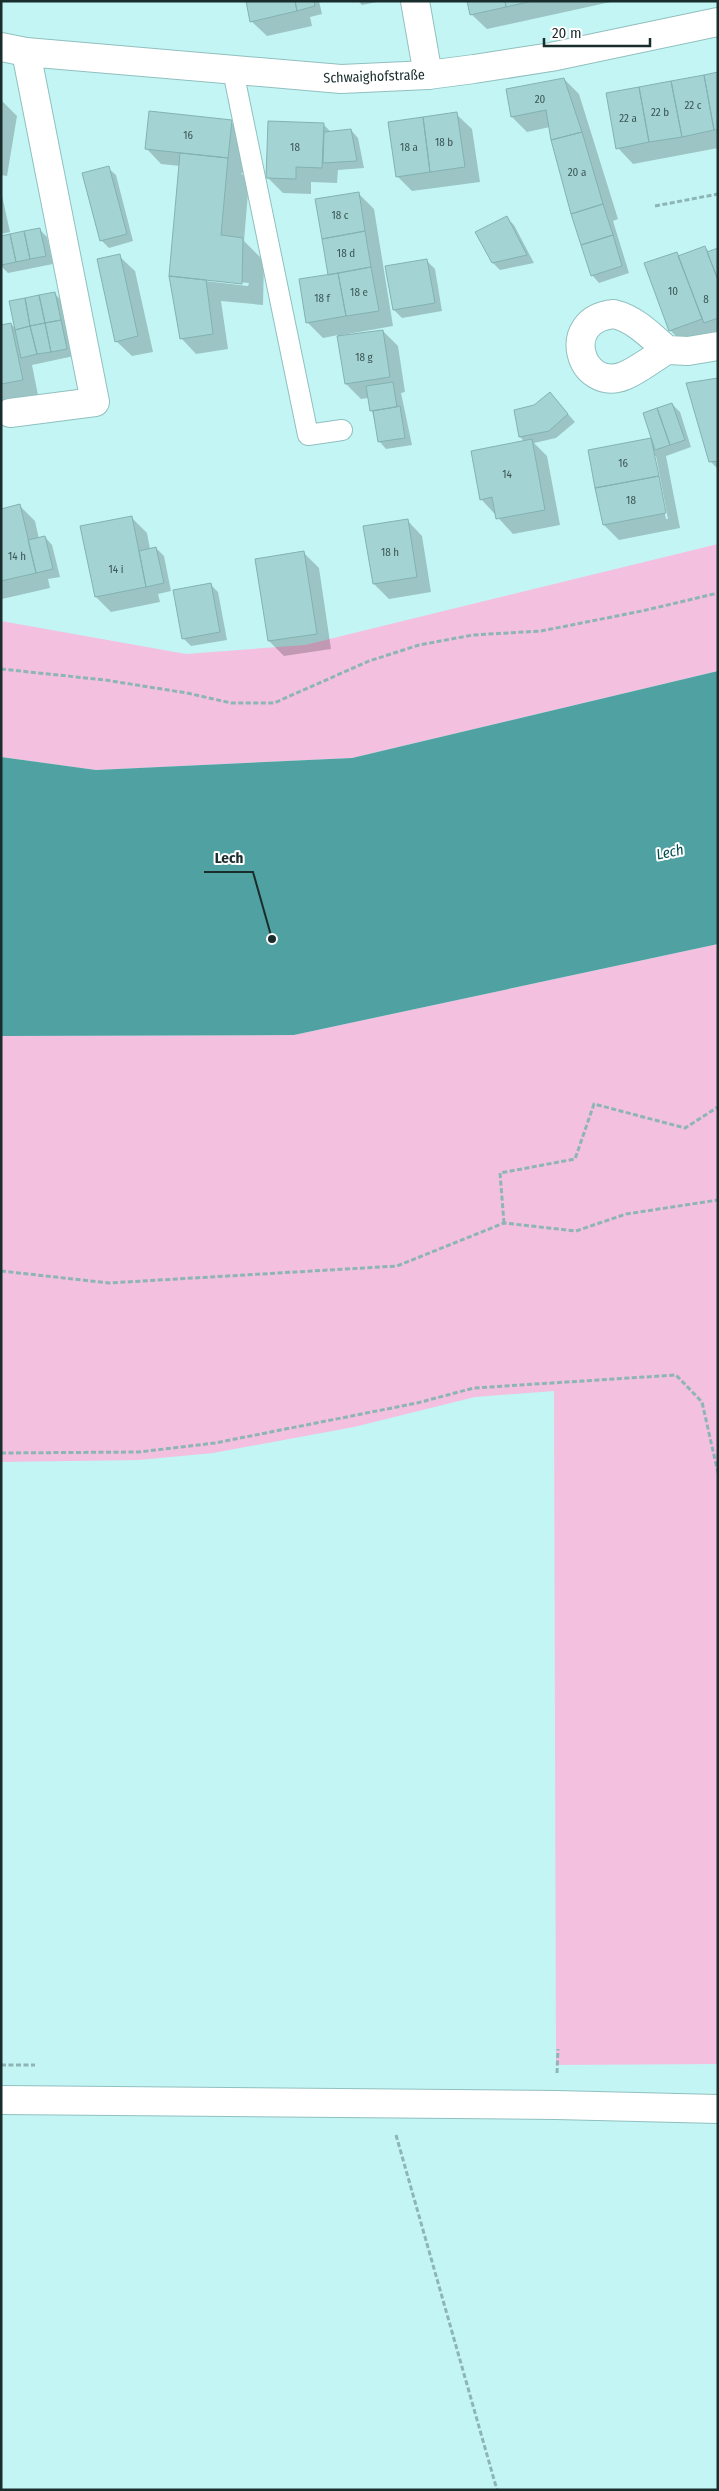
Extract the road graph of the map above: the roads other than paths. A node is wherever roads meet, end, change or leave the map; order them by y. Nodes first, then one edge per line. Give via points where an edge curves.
1 (415, 1) edge
2 (718, 22) edge
3 (13, 50) edge
4 (233, 71) junction
5 (428, 74) junction
6 (718, 346) edge
7 (667, 350) dead end
8 (10, 413) dead end
9 (342, 430) dead end
10 (1, 2100) edge
11 (718, 2109) edge

1 - 5 street
2 - 5 street, Schwaighofstraße via 551,57
3 - 4 street, Schwaighofstraße
3 - 8 street, Schwaighofstraße via 95,402
4 - 5 street, Schwaighofstraße via 341,79
4 - 9 lane via 308,435
6 - 7 street via 688,351
10 - 11 street

